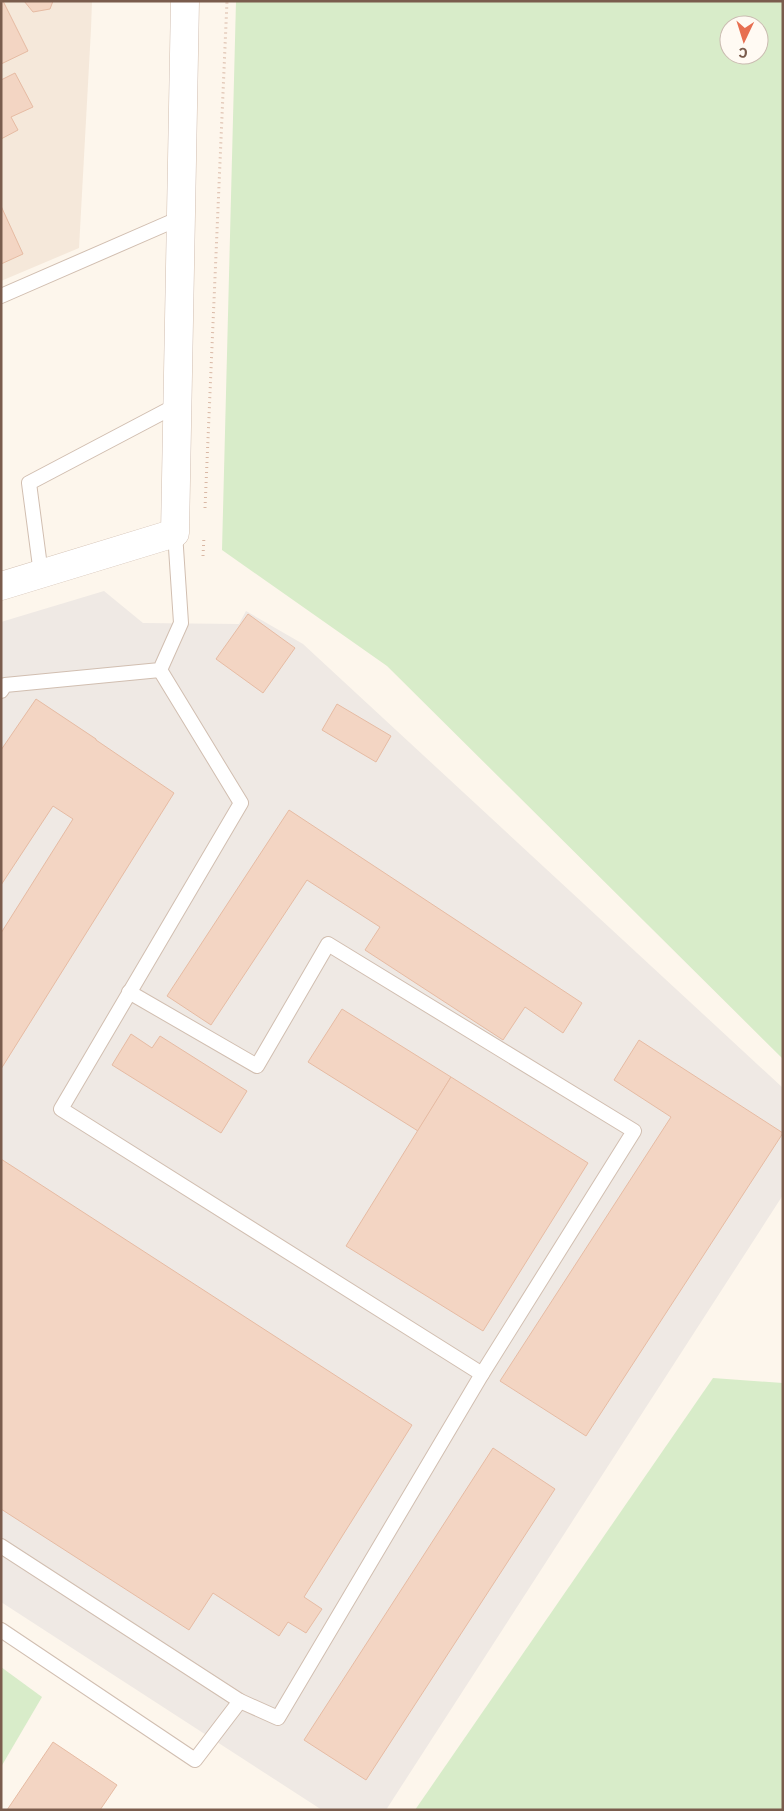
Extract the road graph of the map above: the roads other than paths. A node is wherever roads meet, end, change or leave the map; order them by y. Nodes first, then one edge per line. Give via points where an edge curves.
1 (185, 1) edge
2 (180, 218) junction
3 (1, 296) edge
4 (177, 405) junction
5 (175, 533) junction
6 (41, 574) junction
7 (1, 586) edge
8 (160, 670) junction
9 (1, 691) edge
10 (130, 992) junction
11 (482, 1374) junction
12 (1, 1546) edge
13 (1, 1630) edge
14 (240, 1701) junction

1 - 2 street
2 - 3 lane
2 - 4 street
4 - 5 street
4 - 6 lane via 29,483
5 - 6 street
5 - 8 lane via 180,623
6 - 7 street
8 - 9 lane via 5,685
8 - 10 lane via 241,803
10 - 11 lane via 60,1108
10 - 11 lane via 257,1066 328,944 634,1131
11 - 14 lane via 278,1718
12 - 14 lane
13 - 14 lane via 196,1760

